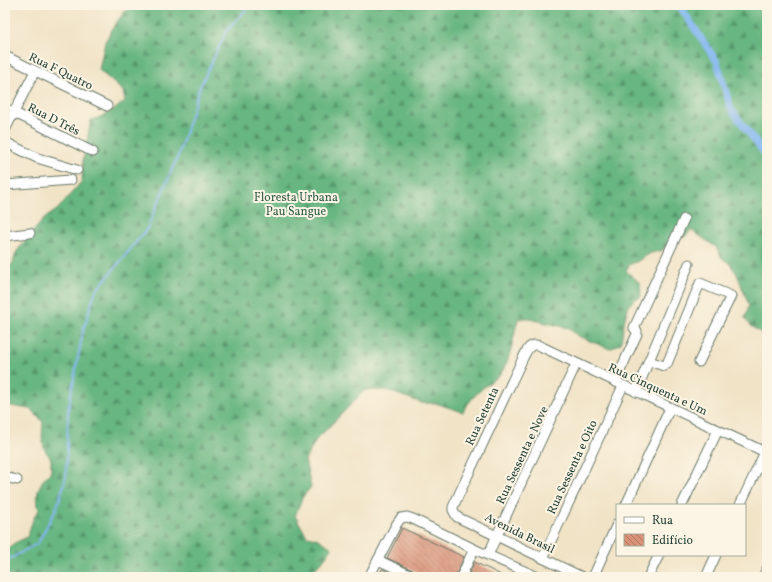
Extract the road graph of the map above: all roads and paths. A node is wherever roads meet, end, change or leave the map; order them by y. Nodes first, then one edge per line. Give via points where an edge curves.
1 (5, 56) edge
2 (35, 72) junction
3 (107, 106) dead end
4 (9, 110) edge
5 (5, 130) edge
6 (5, 142) edge
7 (93, 152) dead end
8 (77, 170) dead end
9 (71, 180) dead end
10 (5, 185) edge
11 (684, 220) dead end
12 (30, 233) dead end
13 (5, 236) edge
14 (689, 264) dead end
15 (540, 346) joint
16 (649, 361) junction
17 (699, 362) dead end
18 (576, 364) junction
19 (619, 384) junction
20 (636, 392) junction
21 (670, 408) junction
22 (718, 430) junction
23 (766, 453) edge
24 (5, 477) edge
25 (17, 480) dead end
26 (626, 504) edge
27 (682, 504) edge
28 (740, 504) edge
29 (453, 507) joint
30 (616, 526) edge
31 (498, 536) junction
32 (474, 549) junction
33 (488, 555) junction
34 (658, 556) edge
35 (716, 556) edge
36 (544, 558) junction
37 (378, 560) junction
38 (767, 569) edge
39 (369, 577) edge
40 (414, 577) edge
41 (461, 577) edge
42 (538, 577) edge
43 (582, 577) edge
44 (593, 577) edge
45 (648, 577) edge
46 (706, 577) edge
47 (763, 577) edge

1 - 2 street, Rua F Quatro
2 - 3 street, Rua F Quatro
2 - 4 street
4 - 5 street
4 - 7 street, Rua D Três
6 - 8 street via 37,158
9 - 10 street
11 - 19 street, Rua Sessenta e Oito via 634,328 637,334
12 - 13 street
14 - 16 street
15 - 18 street, Rua Cinquenta e Um
15 - 29 street, Rua Setenta via 533,345 527,350
16 - 17 street via 664,366 667,364 700,283 731,296
16 - 20 street
18 - 19 street, Rua Cinquenta e Um
18 - 31 street, Rua Sessenta e Nove
19 - 20 street, Rua Cinquenta e Um
19 - 36 street, Rua Sessenta e Oito
20 - 21 street, Rua Cinquenta e Um
21 - 22 street, Rua Cinquenta e Um
21 - 26 street
22 - 23 street, Rua Cinquenta e Um
22 - 27 street
23 - 28 street
24 - 25 street
29 - 31 street, Avenida Brasil via 457,516
30 - 44 street
31 - 33 street, Rua Sessenta e Nove
31 - 36 street, Avenida Brasil
32 - 33 street
32 - 37 street via 404,517 396,525
32 - 41 street
33 - 42 street
34 - 45 street
35 - 46 street
36 - 43 street, Avenida Brasil
37 - 39 street
37 - 40 street
38 - 47 street

